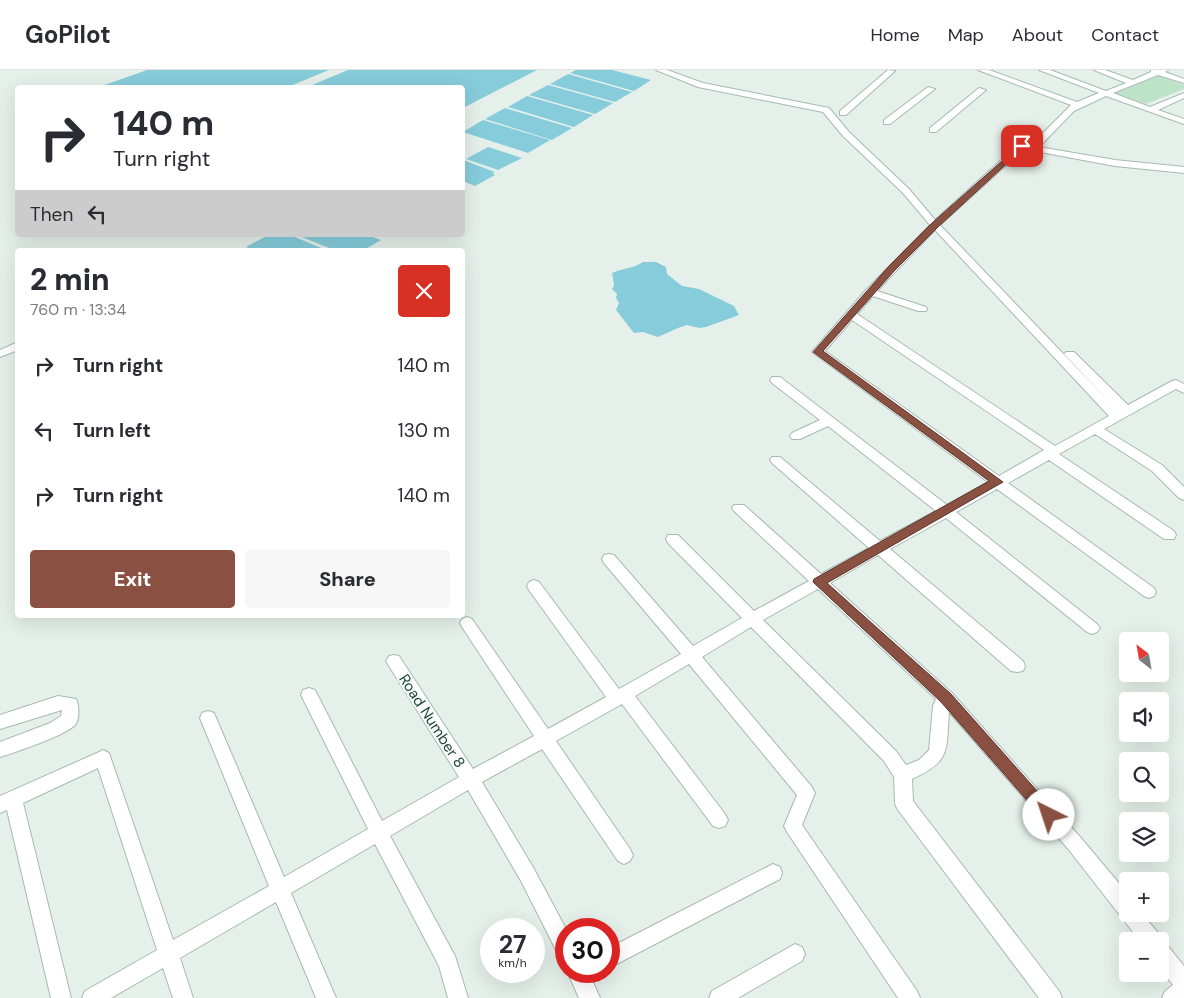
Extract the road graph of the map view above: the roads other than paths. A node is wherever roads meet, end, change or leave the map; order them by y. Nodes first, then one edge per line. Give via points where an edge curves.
1 (660, 70) edge
2 (982, 70) edge
3 (1043, 70) edge
4 (1098, 70) edge
5 (891, 71) edge
6 (1155, 71) edge
7 (1130, 81) junction
8 (1184, 82) edge
9 (932, 89) dead end
10 (982, 90) dead end
11 (1102, 92) junction
12 (1182, 98) edge
13 (1073, 106) junction
14 (1150, 110) junction
15 (843, 113) dead end
16 (886, 122) dead end
17 (1184, 122) edge
18 (933, 130) dead end
19 (1033, 148) junction
20 (1184, 170) edge
21 (938, 223) junction
22 (870, 292) junction
23 (922, 309) dead end
24 (851, 314) junction
25 (15, 346) edge
26 (0, 354) edge
27 (776, 380) dead end
28 (1184, 389) edge
29 (1121, 413) junction
30 (828, 421) junction
31 (1094, 428) junction
32 (796, 436) dead end
33 (1050, 452) junction
34 (776, 460) dead end
35 (997, 482) junction
36 (1184, 495) edge
37 (739, 508) dead end
38 (946, 511) junction
39 (1169, 535) dead end
40 (673, 539) dead end
41 (880, 548) junction
42 (609, 559) dead end
43 (818, 582) junction
44 (534, 586) dead end
45 (1149, 592) dead end
46 (752, 619) junction
47 (467, 623) dead end
48 (1092, 628) dead end
49 (691, 654) junction
50 (394, 662) dead end
51 (1017, 666) dead end
52 (309, 695) dead end
53 (620, 696) junction
54 (946, 698) junction
55 (208, 718) dead end
56 (0, 722) edge
57 (546, 738) junction
58 (0, 750) edge
59 (903, 775) junction
60 (470, 780) junction
61 (7, 802) edge
62 (720, 820) dead end
63 (379, 833) junction
64 (624, 855) dead end
65 (773, 873) dead end
66 (280, 890) junction
67 (1119, 899) edge
68 (1137, 922) edge
69 (555, 926) edge
70 (1145, 932) edge
71 (620, 952) edge
72 (168, 954) junction
73 (795, 954) dead end
74 (1169, 963) edge
75 (1184, 982) edge
76 (584, 983) edge
77 (1184, 989) edge
78 (60, 998) edge
79 (92, 998) edge
80 (183, 998) edge
81 (326, 998) edge
82 (458, 998) edge
83 (590, 998) edge
84 (719, 998) edge
85 (910, 998) edge
86 (1052, 998) edge
87 (1172, 998) edge

1 - 21 street via 701,84 826,110 846,134
2 - 13 street
3 - 11 street
4 - 7 street
5 - 15 street
6 - 7 street
6 - 8 street
7 - 11 street
9 - 16 street
10 - 18 street
11 - 13 street
11 - 14 street
12 - 14 street
13 - 19 street
14 - 17 street
19 - 20 street via 1115,163
19 - 21 street via 1022,146
21 - 22 street
21 - 29 street
22 - 23 street
22 - 24 street
24 - 33 street
24 - 35 street via 818,352
25 - 26 street
27 - 30 street
28 - 29 street via 1176,384
29 - 31 street
30 - 32 street
30 - 38 street
31 - 33 street
31 - 36 street via 1157,468
33 - 35 street
33 - 39 street
34 - 41 street
35 - 38 street
35 - 45 street
37 - 43 street
38 - 41 street
38 - 48 street
40 - 46 street
41 - 43 street
41 - 51 street
42 - 49 street
43 - 46 street
43 - 54 street
44 - 53 street
46 - 49 street
46 - 59 street via 890,756
47 - 57 street
49 - 53 street
49 - 85 street via 806,793 793,826
50 - 60 street, Road Number 8
52 - 63 street
53 - 57 street
53 - 62 street
54 - 59 street via 941,706 937,753 925,765
54 - 67 street
55 - 66 street
56 - 58 street via 58,702 70,704 68,720 56,728
57 - 60 street
57 - 64 street
59 - 86 street via 904,804
60 - 63 street
60 - 69 street, Road Number 8
61 - 72 street via 103,758
61 - 78 street
63 - 66 street
63 - 82 street via 448,963
65 - 71 street
66 - 72 street
66 - 81 street
68 - 70 street
72 - 79 street
72 - 80 street
73 - 84 street
74 - 75 street
76 - 83 street
77 - 87 street

